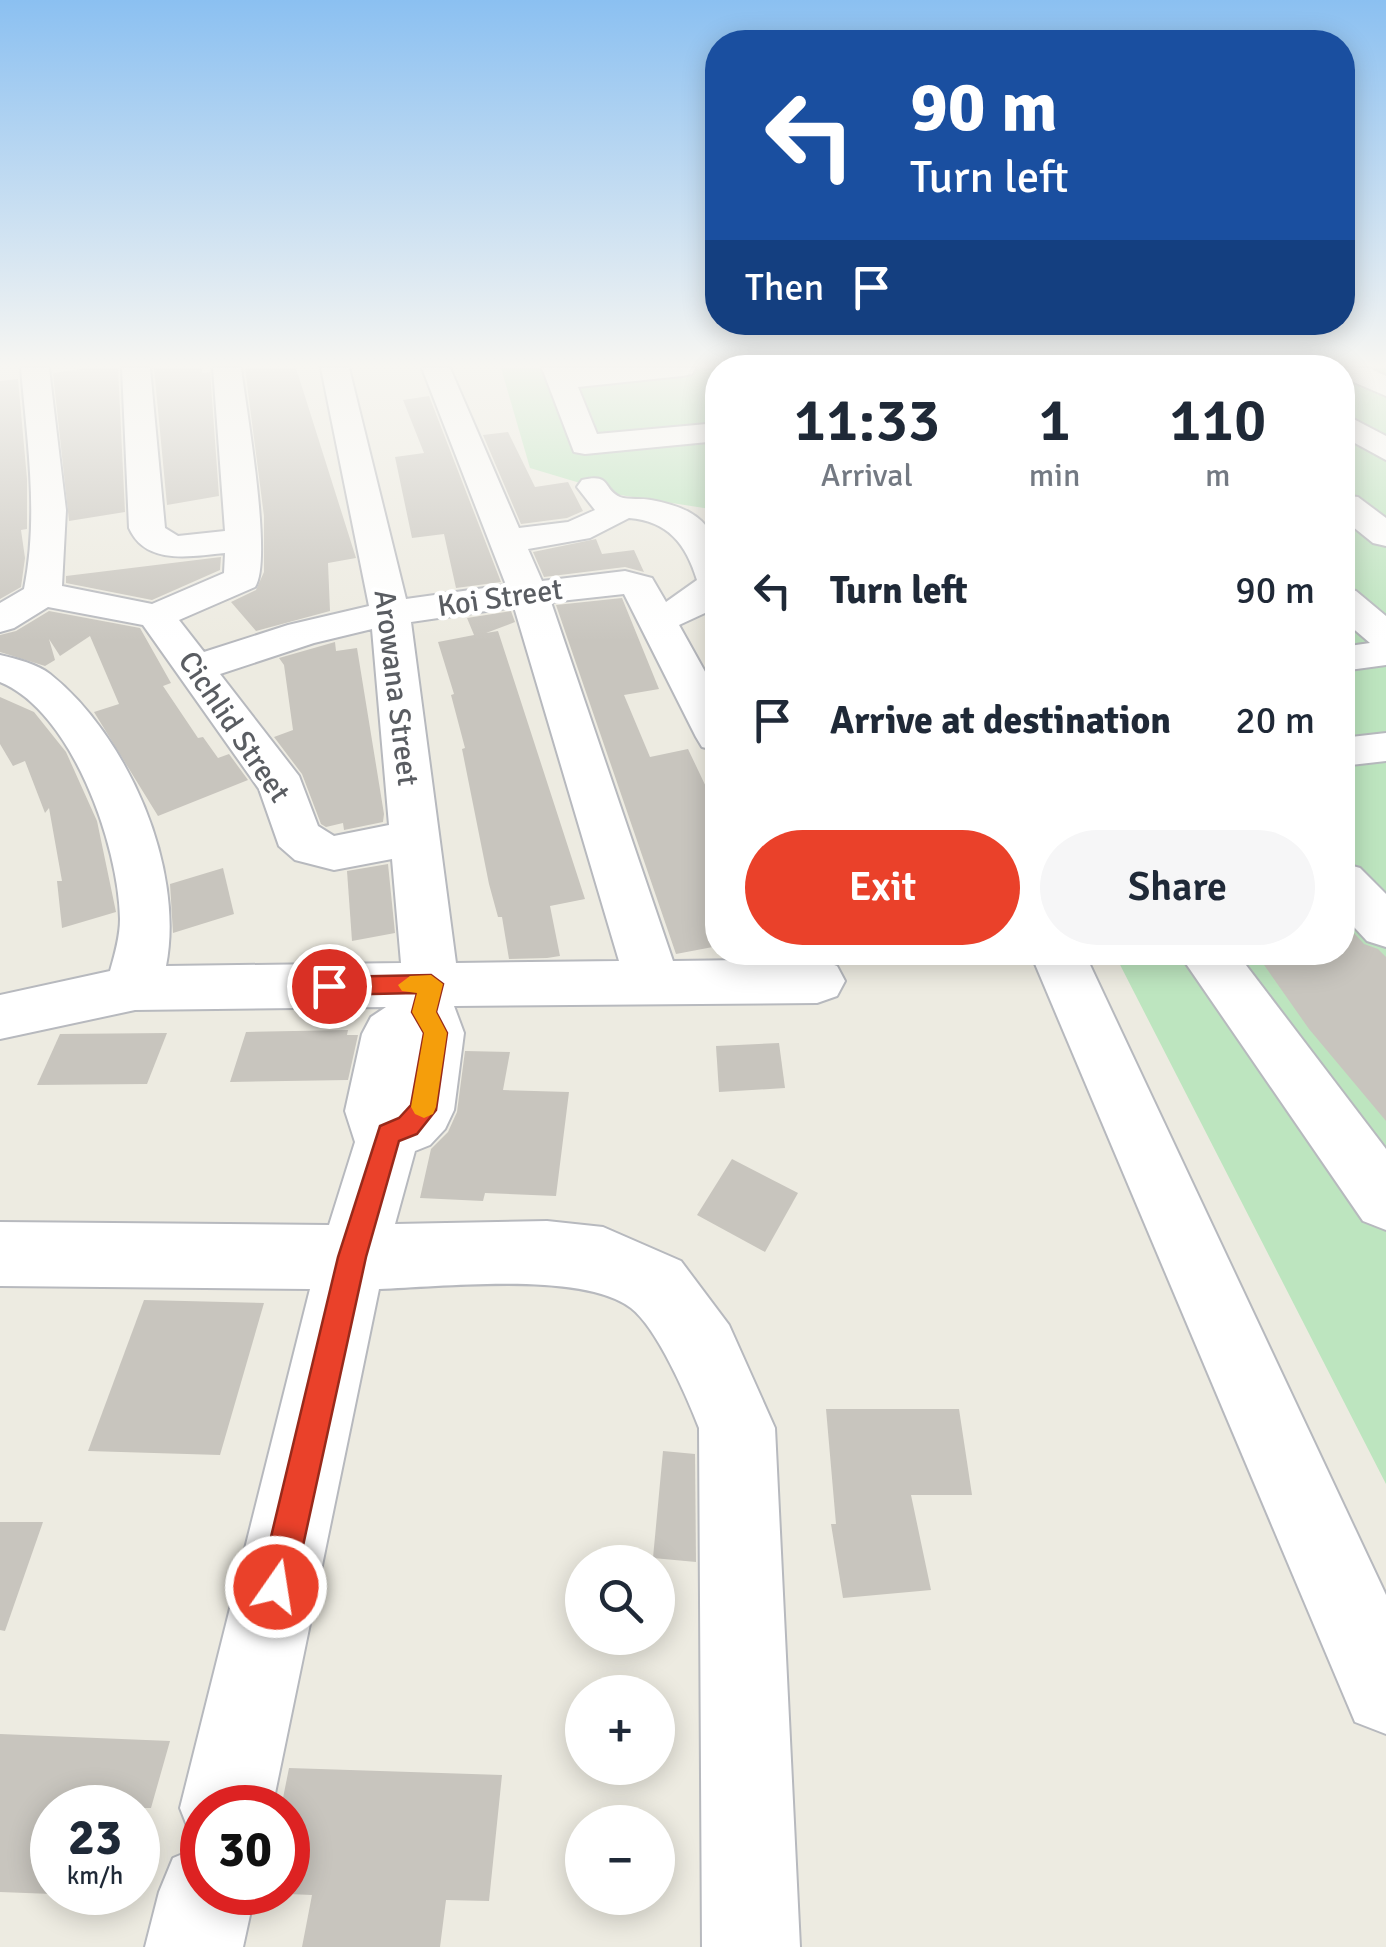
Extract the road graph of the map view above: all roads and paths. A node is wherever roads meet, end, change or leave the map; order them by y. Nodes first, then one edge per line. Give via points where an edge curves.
1 (43, 459) edge
2 (142, 459) edge
3 (236, 459) edge
4 (355, 459) edge
5 (474, 459) edge
6 (1386, 500) edge
7 (1355, 503) edge
8 (1355, 512) edge
9 (1386, 535) edge
10 (244, 540) junction
11 (508, 540) junction
12 (705, 552) edge
13 (1386, 586) edge
14 (1355, 590) edge
15 (42, 594) junction
16 (529, 594) junction
17 (705, 596) edge
18 (1355, 610) edge
19 (390, 614) junction
20 (156, 616) junction
21 (0, 620) edge
22 (659, 620) junction
23 (1386, 636) edge
24 (1386, 653) edge
25 (1355, 657) edge
26 (0, 667) edge
27 (198, 668) junction
28 (705, 711) edge
29 (415, 838) junction
30 (1355, 894) edge
31 (1386, 926) edge
32 (1063, 965) edge
33 (1214, 965) edge
34 (818, 980) dead end
35 (653, 982) junction
36 (135, 988) junction
37 (428, 998) junction
38 (4, 1017) dead end
39 (1386, 1200) edge
40 (352, 1257) junction
41 (5, 1266) edge
42 (1386, 1691) edge
43 (231, 1785) edge
44 (202, 1915) edge
45 (194, 1947) edge
46 (751, 1947) edge

1 - 15 street via 50,536
2 - 10 street via 152,539 176,547
3 - 10 street
4 - 19 street, Arowana Street
5 - 11 street
6 - 7 street
8 - 9 street
10 - 20 street via 242,579
11 - 12 street via 588,527 615,513 604,497 677,518
11 - 16 street
13 - 14 street
15 - 20 street, Cichlid Street
15 - 21 street
16 - 19 street, Koi Street
16 - 22 street, Koi Street via 633,583
16 - 35 street
17 - 22 street
18 - 23 street
19 - 27 street, Koi Street via 296,633
19 - 29 street, Arowana Street
20 - 27 street, Cichlid Street
22 - 28 street, Koi Street
24 - 25 street
26 - 36 street via 31,680 55,701 118,803 138,854 146,922
27 - 29 street, Cichlid Street via 282,787 296,834 312,848 334,853
29 - 37 street, Arowana Street
30 - 31 street
32 - 42 street
33 - 39 street
34 - 35 street
35 - 37 street
36 - 37 street
36 - 38 street
37 - 40 street via 391,1034 376,1110 380,1129 389,1134
40 - 41 street
40 - 43 street
40 - 46 street via 548,1253 603,1259 657,1285 704,1350 737,1428
44 - 45 street

